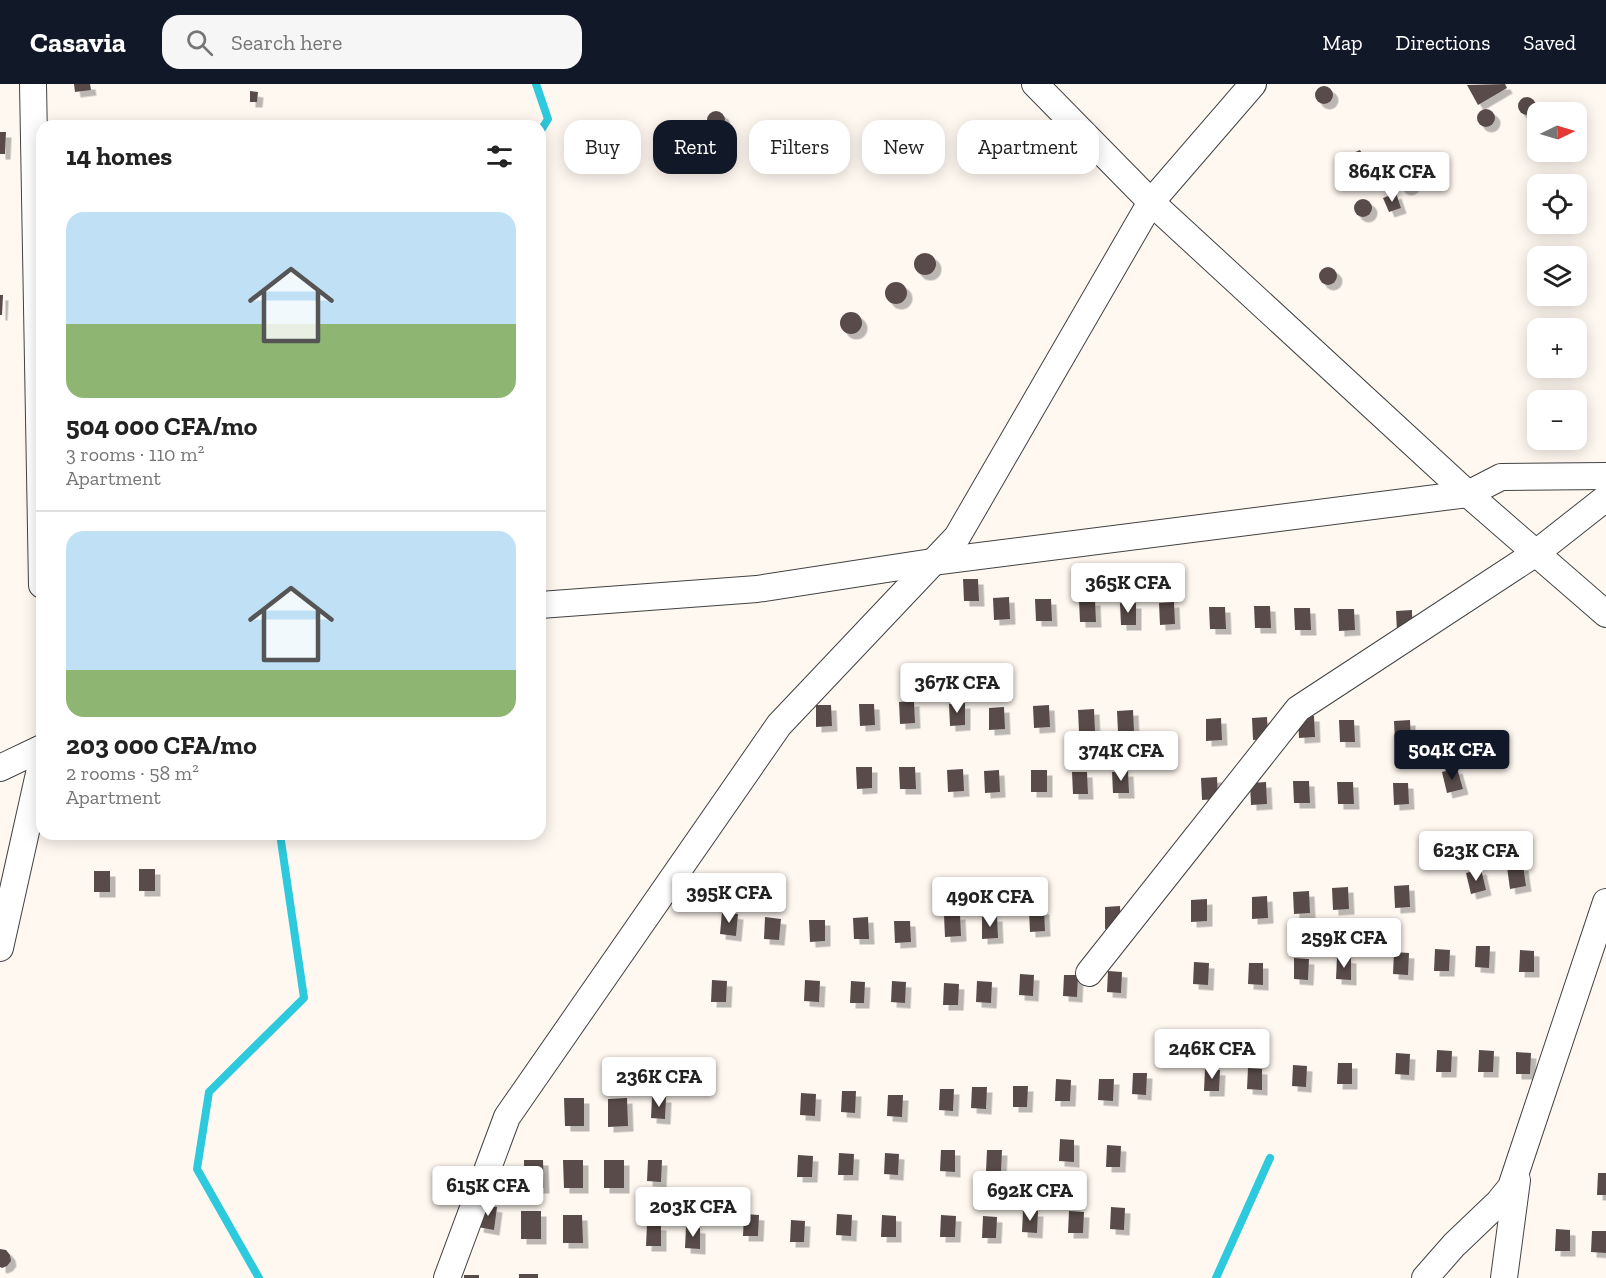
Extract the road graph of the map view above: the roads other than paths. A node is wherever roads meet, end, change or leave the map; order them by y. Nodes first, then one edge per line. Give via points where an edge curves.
1 (33, 84) edge
2 (1035, 84) edge
3 (1253, 84) edge
4 (1151, 202) junction
5 (36, 251) edge
6 (1606, 476) edge
7 (1468, 495) junction
8 (1606, 498) edge
9 (1536, 554) junction
10 (932, 562) junction
11 (546, 605) edge
12 (1606, 615) edge
13 (36, 751) edge
14 (0, 768) edge
15 (36, 787) edge
16 (1606, 902) edge
17 (0, 948) edge
18 (1089, 974) dead end
19 (1519, 1162) junction
20 (447, 1278) edge
21 (1425, 1278) edge
22 (1504, 1278) edge

1 - 5 street
2 - 4 street
3 - 4 street
4 - 7 street
4 - 10 street via 957,537
6 - 7 street via 1501,477
7 - 9 street
7 - 10 street
8 - 9 street
9 - 12 street
9 - 18 street via 1298,709
10 - 11 street via 757,589
10 - 20 street via 779,725 507,1117
13 - 14 street
15 - 17 street
16 - 19 street
19 - 21 street via 1511,1187
19 - 22 street

